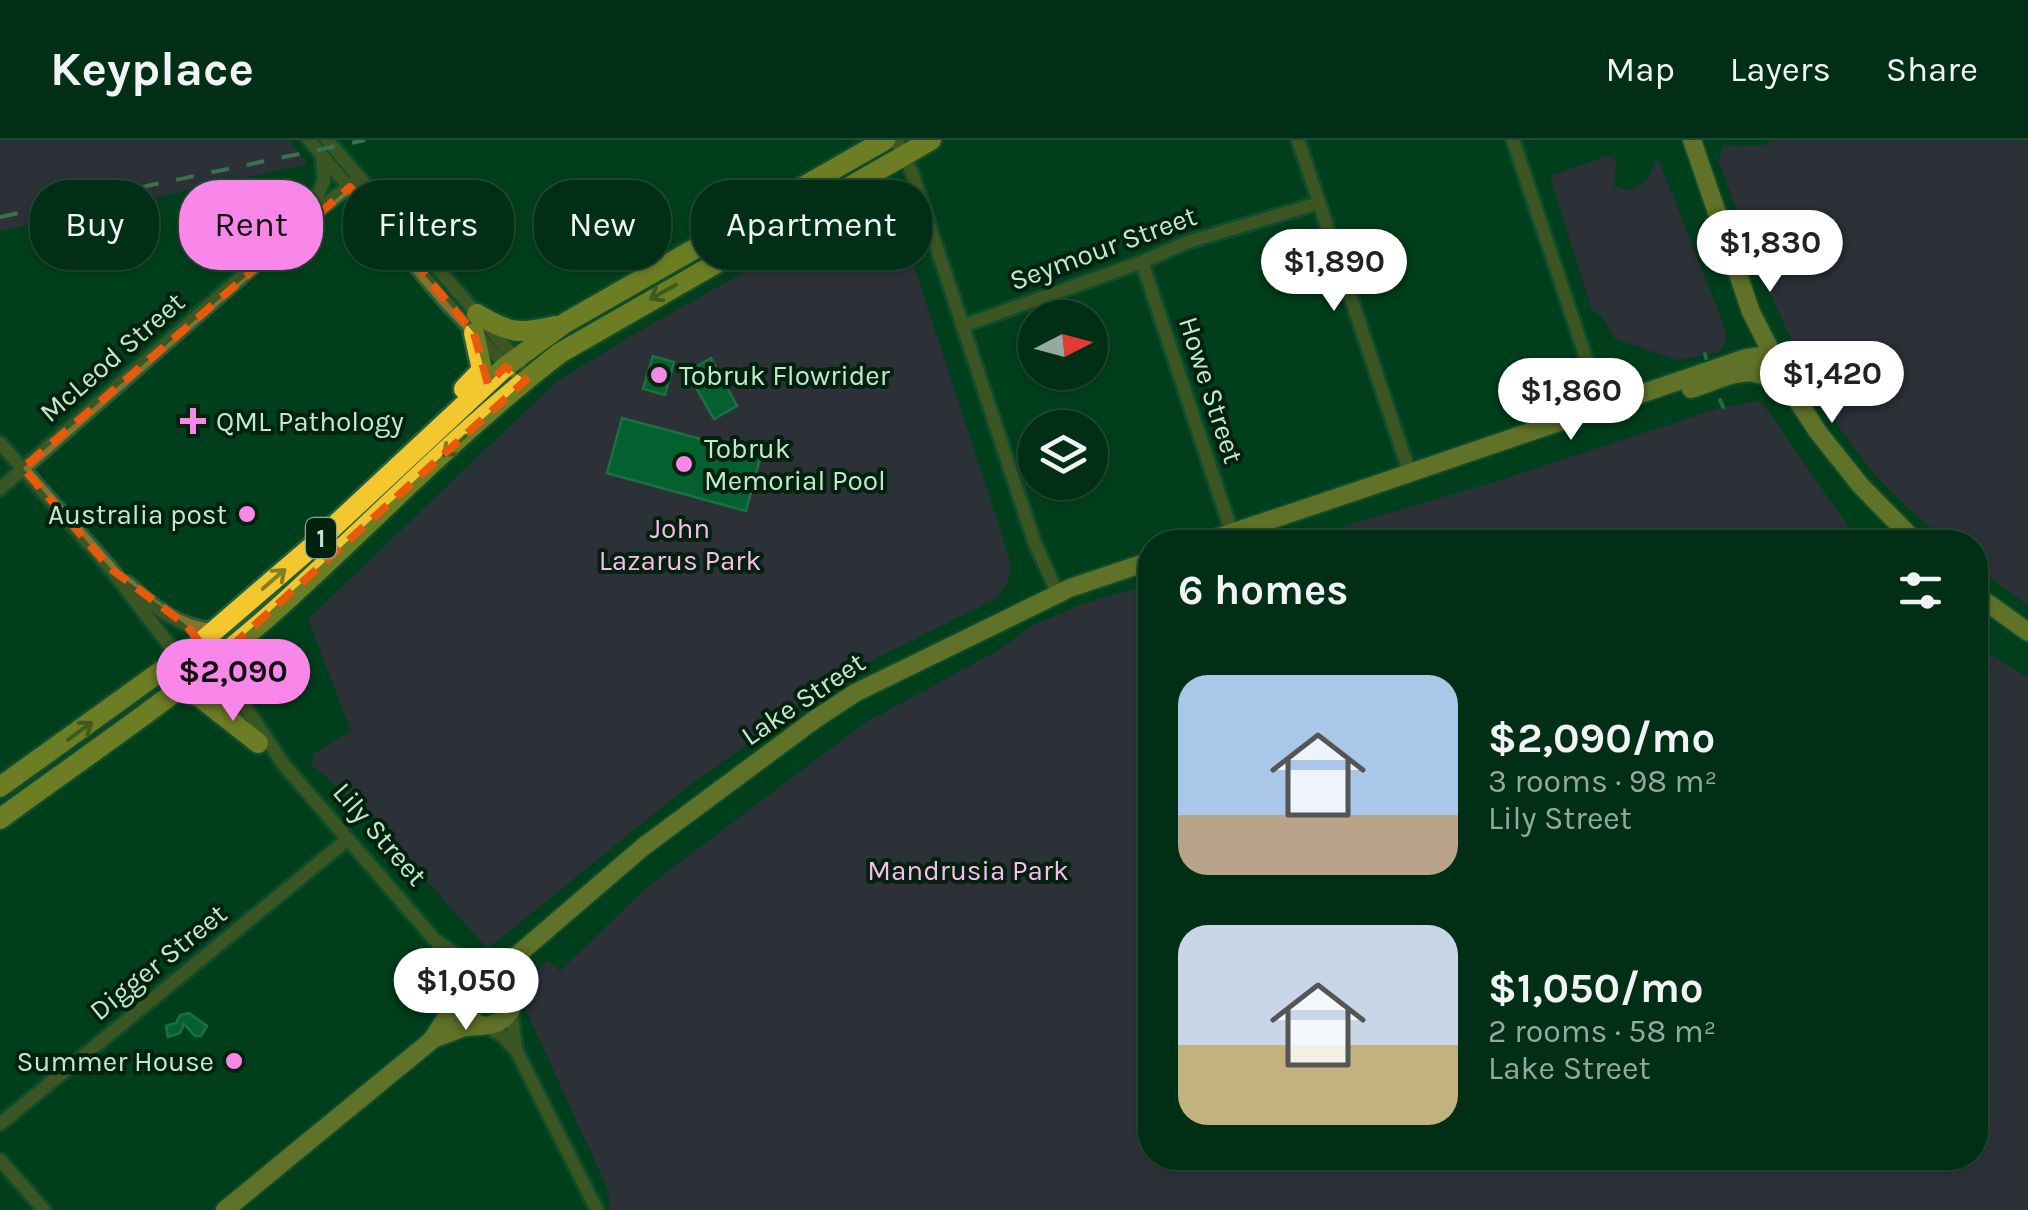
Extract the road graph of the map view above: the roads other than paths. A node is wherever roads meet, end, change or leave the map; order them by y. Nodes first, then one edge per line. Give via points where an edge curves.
1 (309, 140) edge
2 (338, 140) edge
3 (884, 140) edge
4 (930, 140) edge
5 (1298, 140) edge
6 (1513, 140) edge
7 (1692, 140) edge
8 (323, 146) edge
9 (900, 148) edge
10 (340, 155) junction
11 (352, 180) edge
12 (353, 180) edge
13 (323, 182) edge
14 (343, 191) edge
15 (1319, 203) junction
16 (323, 206) edge
17 (1142, 262) junction
18 (249, 270) edge
19 (430, 270) edge
20 (565, 323) junction
21 (476, 324) junction
22 (962, 326) junction
23 (1778, 357) junction
24 (512, 363) junction
25 (526, 380) junction
26 (1600, 413) junction
27 (440, 429) junction
28 (0, 443) edge
29 (23, 468) junction
30 (1410, 474) junction
31 (0, 488) edge
32 (1893, 522) junction
33 (1231, 530) edge
34 (1241, 530) edge
35 (1902, 530) edge
36 (1138, 564) edge
37 (110, 568) junction
38 (1058, 594) junction
39 (1988, 603) edge
40 (2028, 632) edge
41 (208, 637) junction
42 (180, 659) junction
43 (214, 662) junction
44 (189, 682) junction
45 (258, 744) joint
46 (284, 764) junction
47 (0, 787) edge
48 (0, 818) edge
49 (348, 839) junction
50 (434, 938) junction
51 (526, 948) junction
52 (482, 970) junction
53 (457, 995) junction
54 (511, 999) junction
55 (483, 1026) junction
56 (432, 1040) junction
57 (516, 1052) junction
58 (0, 1124) edge
59 (0, 1160) edge
60 (44, 1210) edge
61 (225, 1210) edge
62 (597, 1210) edge

1 - 8 street
2 - 10 street
3 - 20 highway, 1
4 - 9 highway, 1
5 - 15 street
6 - 26 street
7 - 23 main road via 1742,288
8 - 10 street
8 - 11 street
8 - 13 street
9 - 22 street
9 -> 25 highway, 1 via 579,340
10 - 12 street
14 - 16 street, McLeod Street
15 - 17 street, Seymour Street
15 - 30 street
17 - 22 street, Seymour Street
17 - 33 street, Howe Street
18 - 29 street, McLeod Street
19 - 21 street
20 - 21 highway via 526,332
20 - 24 highway, 1
21 - 24 street
21 - 27 highway via 482,370 452,400
22 - 38 street
23 - 26 main road via 1746,358
23 - 32 main road via 1808,419
24 - 25 street
24 - 27 highway, 1
25 -> 43 highway, 1
26 - 30 main road
26 - 32 main road via 1737,374 1766,374 1835,470
41 -> 27 highway, 1
28 - 29 street
29 - 31 street, McLeod Street
29 - 37 street
30 - 34 main road
32 - 35 main road
36 - 38 main road, Lake Street
37 - 41 street via 171,618
37 - 42 street
38 - 51 main road, Lake Street via 890,674 814,720 644,847
39 - 40 main road
41 - 42 highway, 1
41 - 43 highway, Lily Street
42 - 44 highway
47 -> 42 highway, 1
43 - 44 highway, 1
43 - 46 street, Lily Street
44 - 45 highway
44 - 48 highway, 1
45 - 46 street, Lily Street
46 - 49 street, Lily Street
49 - 50 street, Lily Street
49 - 58 street, Digger Street
50 - 52 street, Lily Street
50 - 53 street, Lily Street
51 - 52 main road, Lake Street
51 - 54 main road
52 - 53 main road via 464,979
52 - 54 main road via 502,975
53 - 55 main road via 462,1015
53 - 56 main road
54 - 55 main road via 501,1020
54 - 57 street
55 - 56 main road
55 - 57 street via 504,1036
56 - 61 main road
57 - 62 street
59 - 60 street

